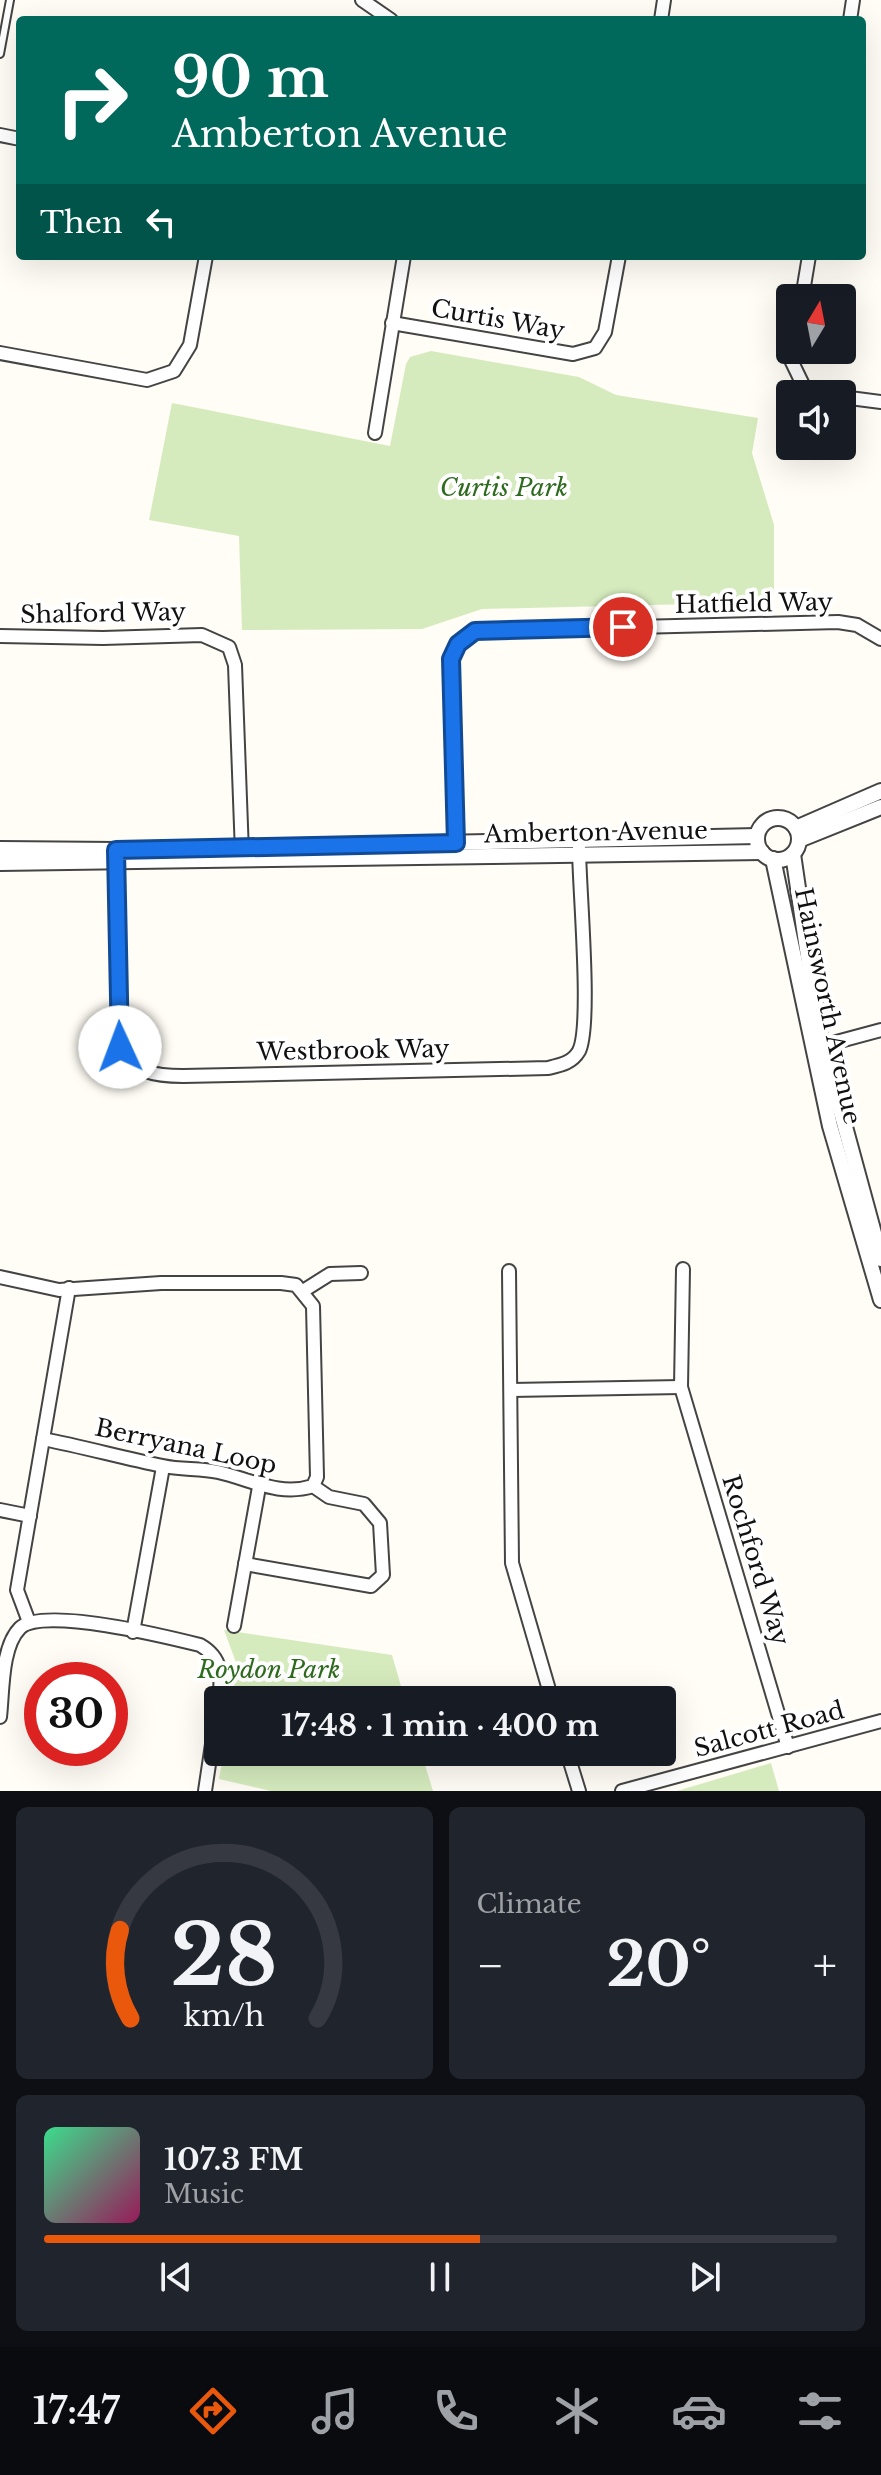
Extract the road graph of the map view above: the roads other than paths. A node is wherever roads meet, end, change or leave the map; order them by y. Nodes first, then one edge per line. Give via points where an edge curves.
1 (10, 0) edge
2 (362, 0) edge
3 (385, 16) edge
4 (0, 54) edge
5 (205, 260) edge
6 (403, 260) edge
7 (618, 260) edge
8 (808, 260) edge
9 (804, 284) edge
10 (392, 323) junction
11 (0, 353) edge
12 (856, 399) edge
13 (881, 402) edge
14 (375, 433) dead end
15 (0, 636) edge
16 (881, 639) edge
17 (881, 791) edge
18 (881, 807) edge
19 (757, 836) junction
20 (796, 841) junction
21 (579, 848) junction
22 (0, 849) edge
23 (456, 850) junction
24 (242, 854) junction
25 (768, 856) junction
26 (116, 857) junction
27 (0, 863) edge
28 (881, 1030) edge
29 (817, 1047) junction
30 (881, 1259) edge
31 (683, 1269) dead end
32 (509, 1271) dead end
33 (361, 1273) dead end
34 (0, 1277) edge
35 (878, 1281) edge
36 (69, 1288) junction
37 (303, 1291) junction
38 (881, 1300) edge
39 (681, 1387) junction
40 (511, 1390) junction
41 (43, 1439) junction
42 (163, 1467) junction
43 (313, 1486) junction
44 (259, 1487) junction
45 (0, 1510) edge
46 (30, 1516) junction
47 (245, 1564) junction
48 (29, 1622) junction
49 (234, 1626) dead end
50 (133, 1632) junction
51 (221, 1686) edge
52 (548, 1686) edge
53 (0, 1717) edge
54 (881, 1721) edge
55 (788, 1747) junction
56 (209, 1766) edge
57 (571, 1766) edge
58 (205, 1791) edge
59 (579, 1791) edge
60 (622, 1791) edge

1 - 4 lane
2 - 3 street
5 - 11 street via 190,345 174,371 147,380
6 - 10 street, Curtis Way
7 - 10 street, Curtis Way via 605,332 595,348 573,354
8 - 9 street
10 - 14 street, Curtis Way
12 - 13 street
15 - 24 street, Shalford Way via 202,635 229,647 235,665
16 - 23 street, Hatfield Way via 857,625 838,622 475,631 458,644 451,659
17 - 20 street
18 - 20 street
19 - 20 street via 763,825 786,820
19 - 21 street, Amberton Avenue
19 - 25 street, Hainsworth Avenue
20 - 25 street, Amberton Avenue
20 - 29 street, Hainsworth Avenue
21 - 23 street, Amberton Avenue
21 - 25 street, Amberton Avenue
21 - 26 street, Westbrook Way via 585,1024 578,1054 566,1064 183,1076 144,1072 128,1062 120,1047
22 - 26 street, Amberton Avenue
23 - 24 street, Amberton Avenue
24 - 26 street, Amberton Avenue
25 - 29 street, Hainsworth Avenue
26 - 27 street, Amberton Avenue
28 - 29 street
29 - 30 street, Hainsworth Avenue
29 - 35 street, Hainsworth Avenue via 830,1126
31 - 39 street, Rochford Way
32 - 40 street
33 - 37 street via 330,1274
34 - 36 street
35 - 38 street, Hainsworth Avenue
36 - 37 street via 281,1283
36 - 41 street
37 - 43 street via 313,1306
39 - 40 street
39 - 55 street, Rochford Way
40 - 52 street via 512,1563
41 - 42 street, Berryana Loop
41 - 46 street
42 - 44 street, Berryana Loop via 219,1472
42 - 50 street
43 - 44 street, Berryana Loop
43 - 47 street via 329,1497 364,1504 380,1523 383,1575 371,1586
44 - 47 street
45 - 46 street
46 - 48 street via 17,1590
47 - 49 street
48 - 50 street via 54,1618
48 - 53 street via 14,1637
50 - 51 street via 211,1651
54 - 55 street, Salcott Road
55 - 60 street, Salcott Road
56 - 58 street
57 - 59 street

